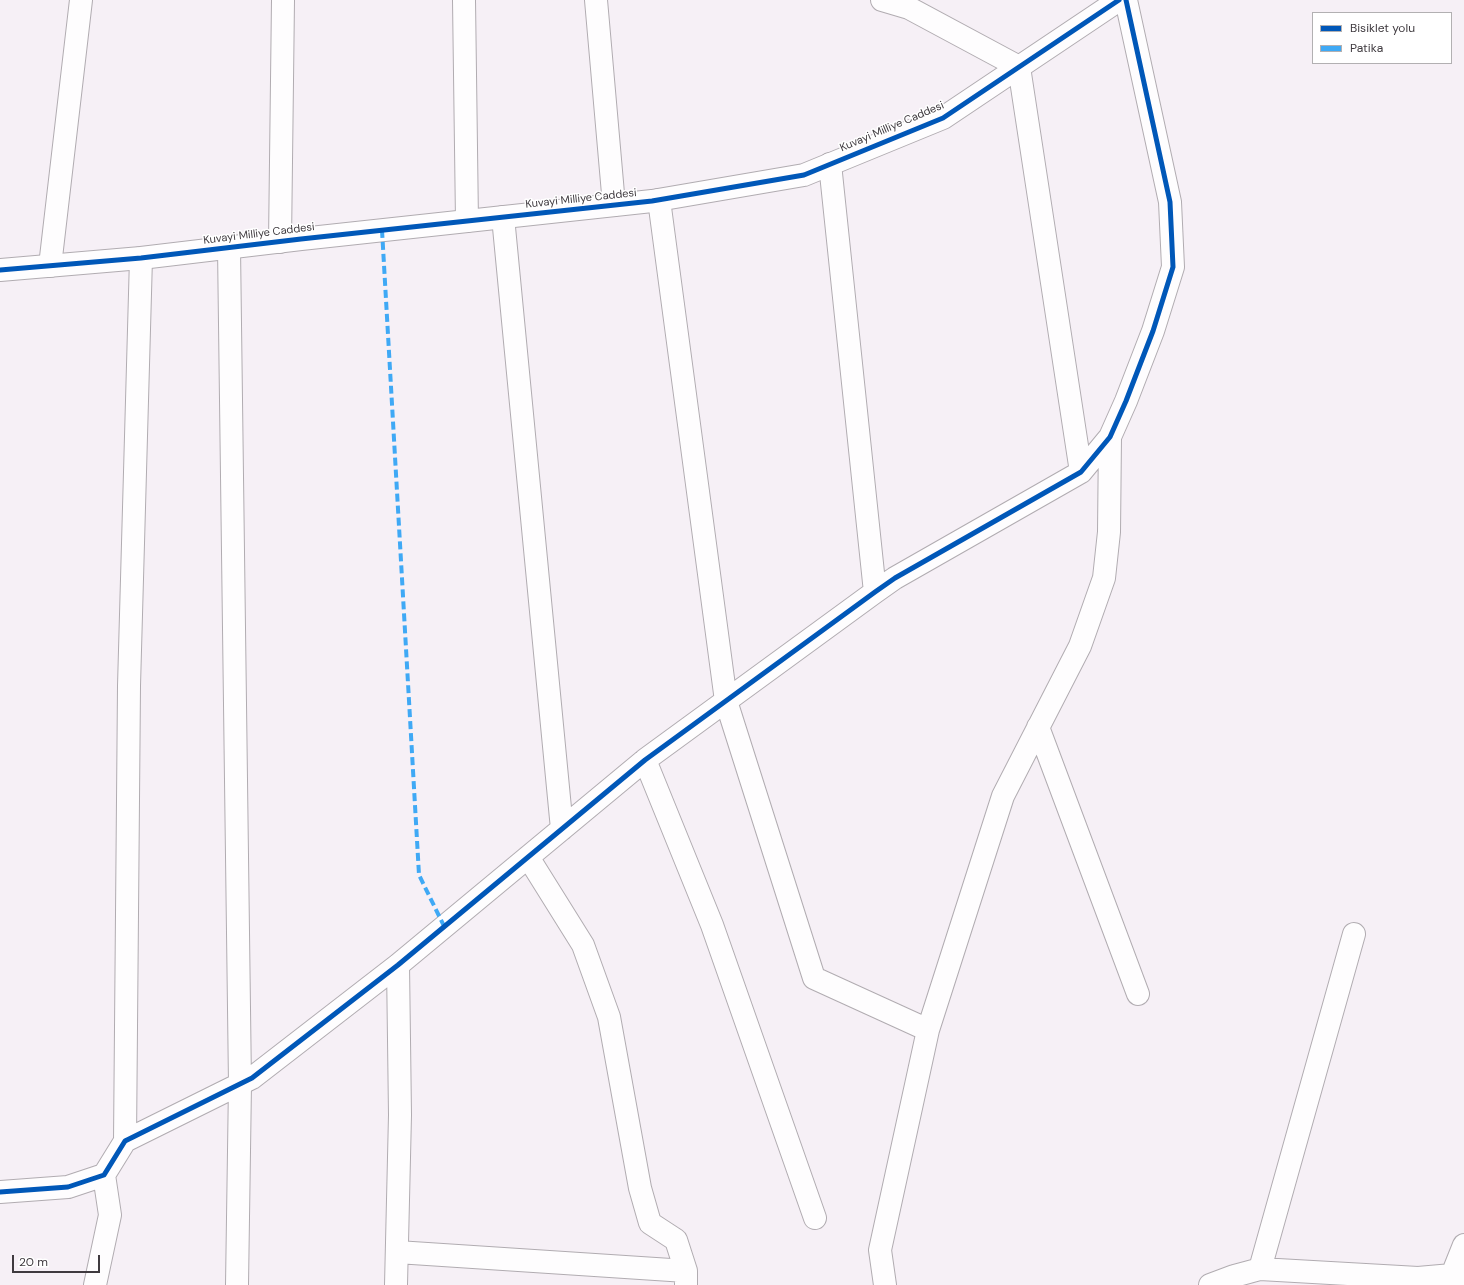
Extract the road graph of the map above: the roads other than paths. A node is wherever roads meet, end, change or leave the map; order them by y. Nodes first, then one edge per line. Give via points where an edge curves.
1 (81, 0) edge
2 (283, 0) edge
3 (464, 0) edge
4 (596, 0) edge
5 (882, 0) edge
6 (1119, 0) edge
7 (1126, 0) edge
8 (1019, 67) junction
9 (830, 164) junction
10 (659, 200) junction
11 (614, 205) junction
12 (503, 217) junction
13 (467, 221) junction
14 (280, 242) junction
15 (229, 248) junction
16 (141, 258) junction
17 (50, 266) junction
18 (0, 270) edge
19 (1110, 437) junction
20 (1081, 472) junction
21 (875, 592) junction
22 (726, 701) junction
23 (1038, 727) junction
24 (645, 760) junction
25 (562, 829) junction
26 (528, 857) junction
27 (1354, 934) dead end
28 (398, 965) junction
29 (1138, 994) dead end
30 (928, 1030) junction
31 (240, 1084) junction
32 (125, 1141) junction
33 (104, 1175) junction
34 (0, 1192) edge
35 (815, 1218) dead end
36 (1464, 1245) edge
37 (397, 1252) junction
38 (1260, 1269) junction
39 (1458, 1275) edge
40 (686, 1278) edge
41 (1234, 1280) edge
42 (1418, 1281) edge
43 (95, 1285) edge
44 (237, 1285) edge
45 (396, 1285) edge
46 (885, 1285) edge
47 (1210, 1285) edge

1 - 17 street
2 - 14 street
3 - 13 street
4 - 11 street
5 - 8 street via 909,8
6 - 8 street, Kuvayi Milliye Caddesi
7 - 19 street via 1170,202 1173,267 1153,331
8 - 9 street, Kuvayi Milliye Caddesi via 943,118
8 - 20 street
9 - 10 street, Kuvayi Milliye Caddesi via 804,175
9 - 21 street
10 - 11 street, Kuvayi Milliye Caddesi
10 - 22 street
11 - 12 street, Kuvayi Milliye Caddesi
12 - 13 street, Kuvayi Milliye Caddesi
12 - 25 street
13 - 14 street, Kuvayi Milliye Caddesi
14 - 15 street, Kuvayi Milliye Caddesi
15 - 16 street, Kuvayi Milliye Caddesi
15 - 31 street
16 - 17 street, Kuvayi Milliye Caddesi
16 - 32 street via 129,686
17 - 18 street, Kuvayi Milliye Caddesi
19 - 20 street
19 - 23 street via 1108,532 1104,578 1080,646
20 - 21 street via 895,578
21 - 22 street
22 - 24 street
22 - 30 street via 814,978
23 - 29 street
23 - 30 street via 1003,796
24 - 25 street
24 - 35 street via 712,925
25 - 26 street
26 - 28 street
26 - 40 street via 583,945 609,1017 640,1188 650,1223 676,1240
27 - 38 street
28 - 31 street via 252,1078
28 - 37 street via 400,1115
30 - 46 street via 880,1250
31 - 32 street
31 - 44 street
32 - 33 street
33 - 34 street via 68,1187
33 - 43 street via 110,1215
36 - 39 street
37 - 40 street
37 - 45 street
38 - 41 street
38 - 42 street
39 - 42 street
41 - 47 street

